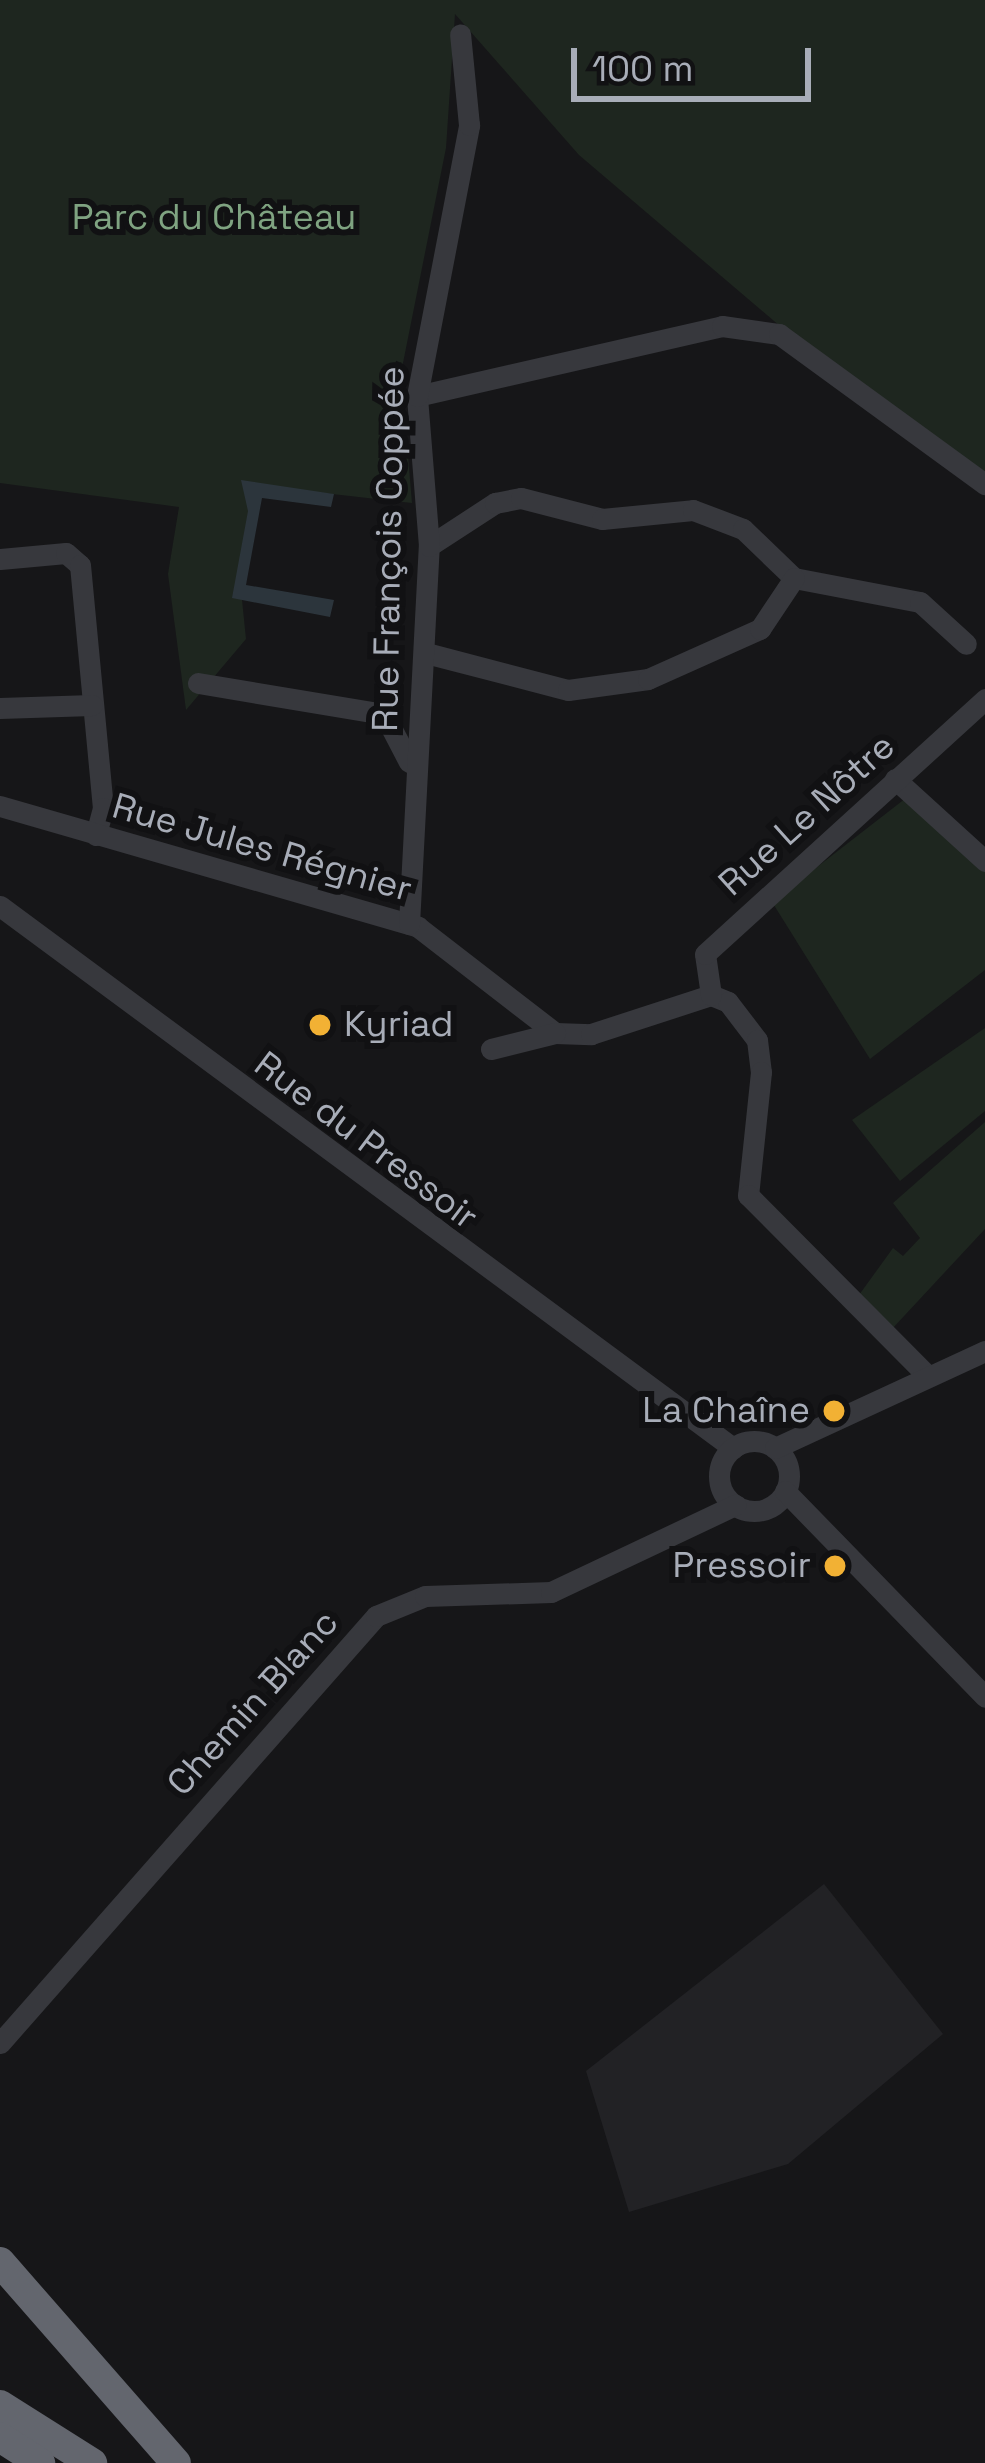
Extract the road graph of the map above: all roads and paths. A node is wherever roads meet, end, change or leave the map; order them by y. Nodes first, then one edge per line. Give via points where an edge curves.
1 (460, 34) dead end
2 (417, 396) junction
3 (985, 484) edge
4 (429, 546) junction
5 (0, 559) edge
6 (794, 578) junction
7 (966, 644) dead end
8 (425, 653) junction
9 (198, 683) dead end
10 (985, 699) edge
11 (92, 705) junction
12 (0, 708) edge
13 (895, 779) junction
14 (415, 787) junction
15 (0, 806) edge
16 (96, 835) junction
17 (985, 861) edge
18 (0, 906) edge
19 (409, 924) junction
20 (711, 995) junction
21 (555, 1034) junction
22 (491, 1049) dead end
23 (985, 1351) edge
24 (927, 1375) junction
25 (694, 1428) junction
26 (733, 1448) junction
27 (781, 1455) junction
28 (726, 1488) junction
29 (778, 1499) junction
30 (985, 1697) edge
31 (0, 2043) edge
32 (0, 2262) edge
33 (0, 2405) edge
34 (0, 2437) edge
35 (40, 2463) edge
36 (92, 2463) edge
37 (176, 2463) edge

1 - 2 street, Rue François Coppée via 469,125
2 - 3 street via 722,326 779,334
2 - 4 street, Rue François Coppée
4 - 6 street via 495,503 521,498 602,519 693,510 743,529
4 - 8 street, Rue François Coppée
5 - 11 street via 65,554 80,565
6 - 7 street via 920,602
6 - 8 street via 760,629 648,679 568,690
8 - 14 street, Rue François Coppée
9 - 14 street via 384,714 404,739
10 - 13 street, Rue Le Nôtre
11 - 12 street
11 - 16 street via 103,808
13 - 17 street
13 - 20 street, Rue Le Nôtre via 705,954
14 - 19 street, Rue François Coppée
15 - 16 street, Rue Jules Régnier
16 - 19 street, Rue Jules Régnier
18 - 25 street, Rue du Pressoir
19 - 21 street, Rue Jules Régnier
20 - 21 street via 590,1034
20 - 24 street via 757,1040 748,1195
21 - 22 street
23 - 24 street
24 - 27 street
25 - 26 street, Rue du Pressoir
25 - 28 street, Rue du Pressoir
26 - 27 street
26 - 28 street
27 - 29 street
28 - 29 street
28 - 31 street, Chemin Blanc via 703,1520 551,1592 425,1596 376,1616
29 - 30 street via 812,1518
32 - 37 highway
33 - 36 highway
34 - 35 highway

